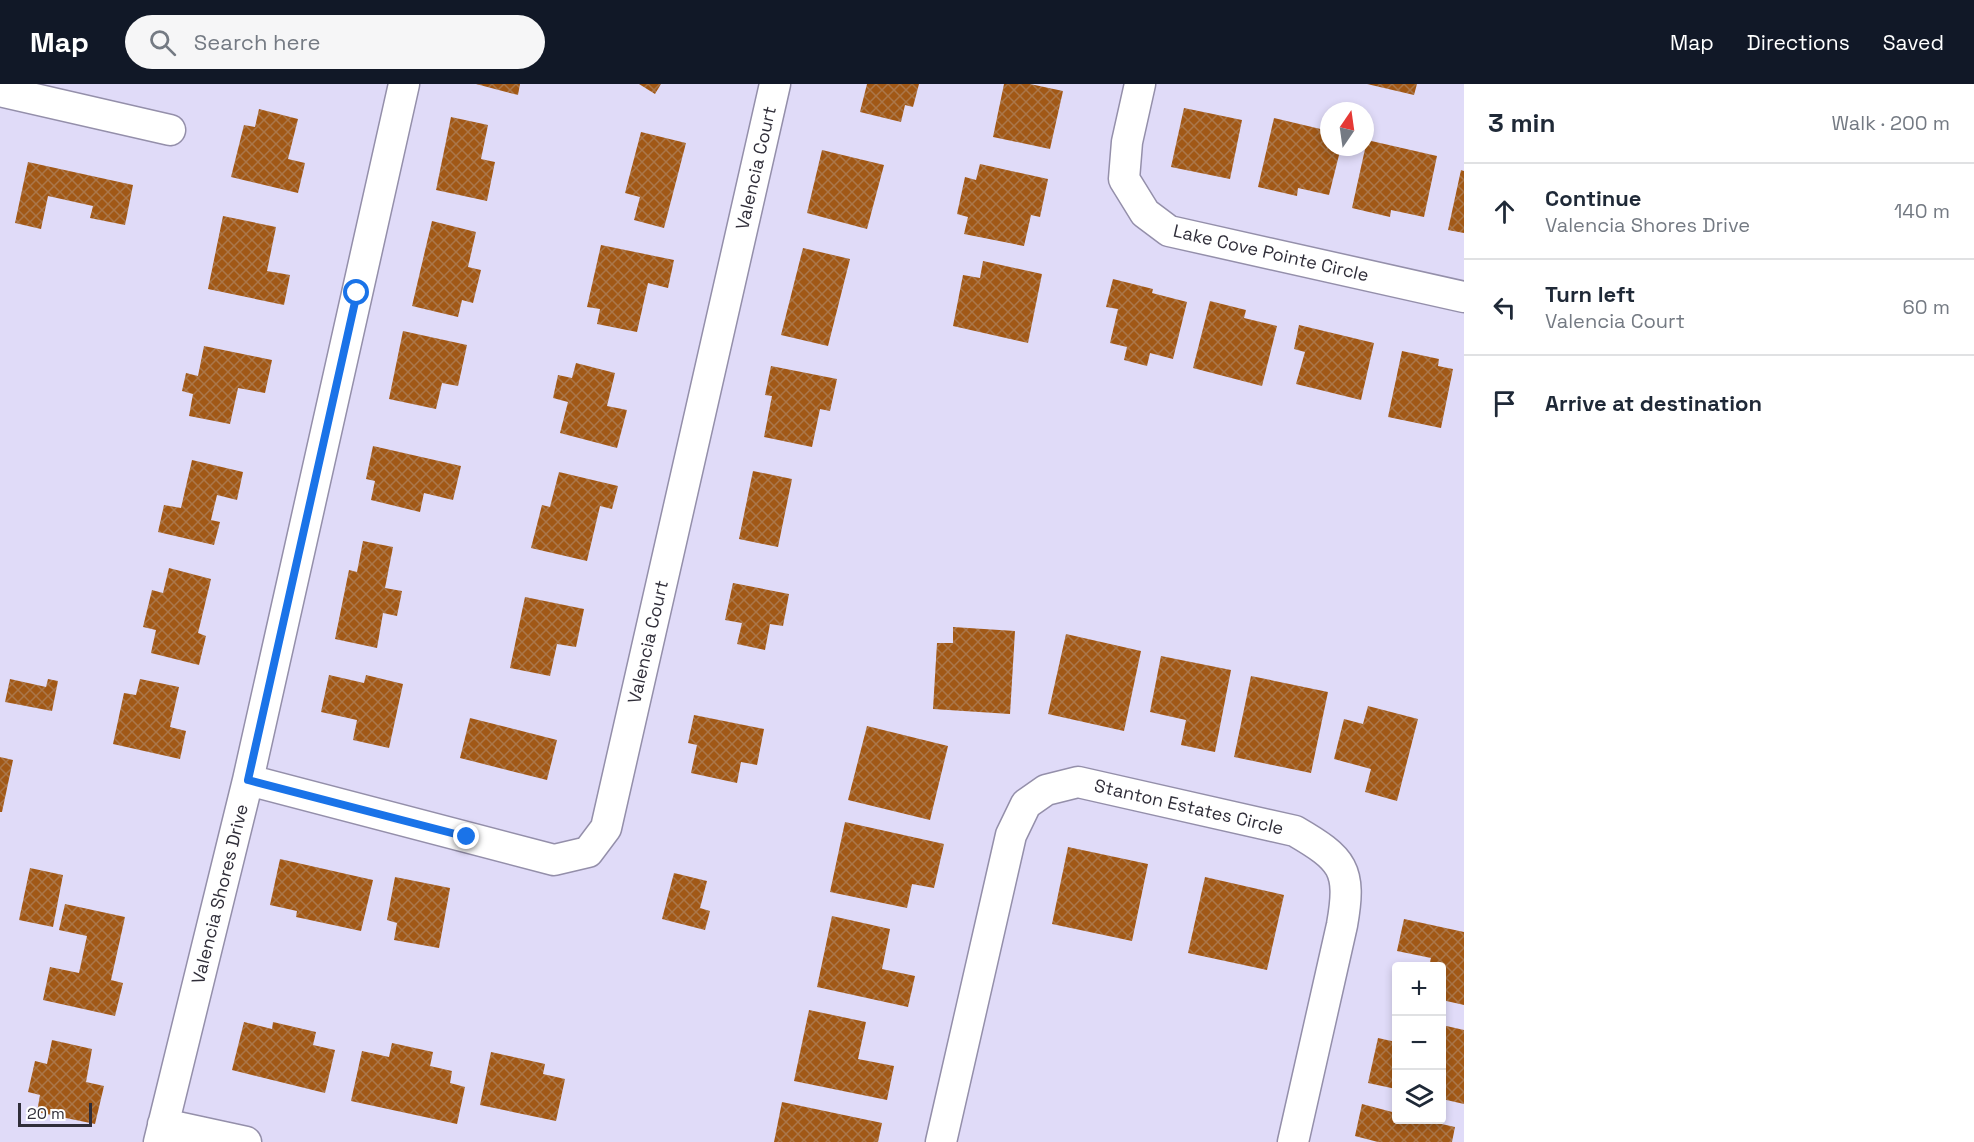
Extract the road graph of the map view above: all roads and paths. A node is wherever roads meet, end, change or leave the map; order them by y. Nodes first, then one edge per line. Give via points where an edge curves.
1 (404, 84) edge
2 (775, 84) edge
3 (1140, 84) edge
4 (0, 91) edge
5 (170, 130) dead end
6 (1464, 297) edge
7 (248, 780) junction
8 (161, 1133) edge
9 (246, 1142) edge
10 (941, 1142) edge
11 (1293, 1142) edge

1 - 7 street, Valencia Shores Drive
2 - 7 street, Valencia Court via 606,828 588,852 554,860
3 - 6 street, Lake Cove Pointe Circle via 1127,142 1124,180 1145,213 1169,231
4 - 5 street
7 - 8 street, Valencia Shores Drive
8 - 9 street
10 - 11 street, Stanton Estates Circle via 1011,835 1026,804 1046,790 1078,782 1295,831 1323,847 1343,870 1347,895 1342,925

